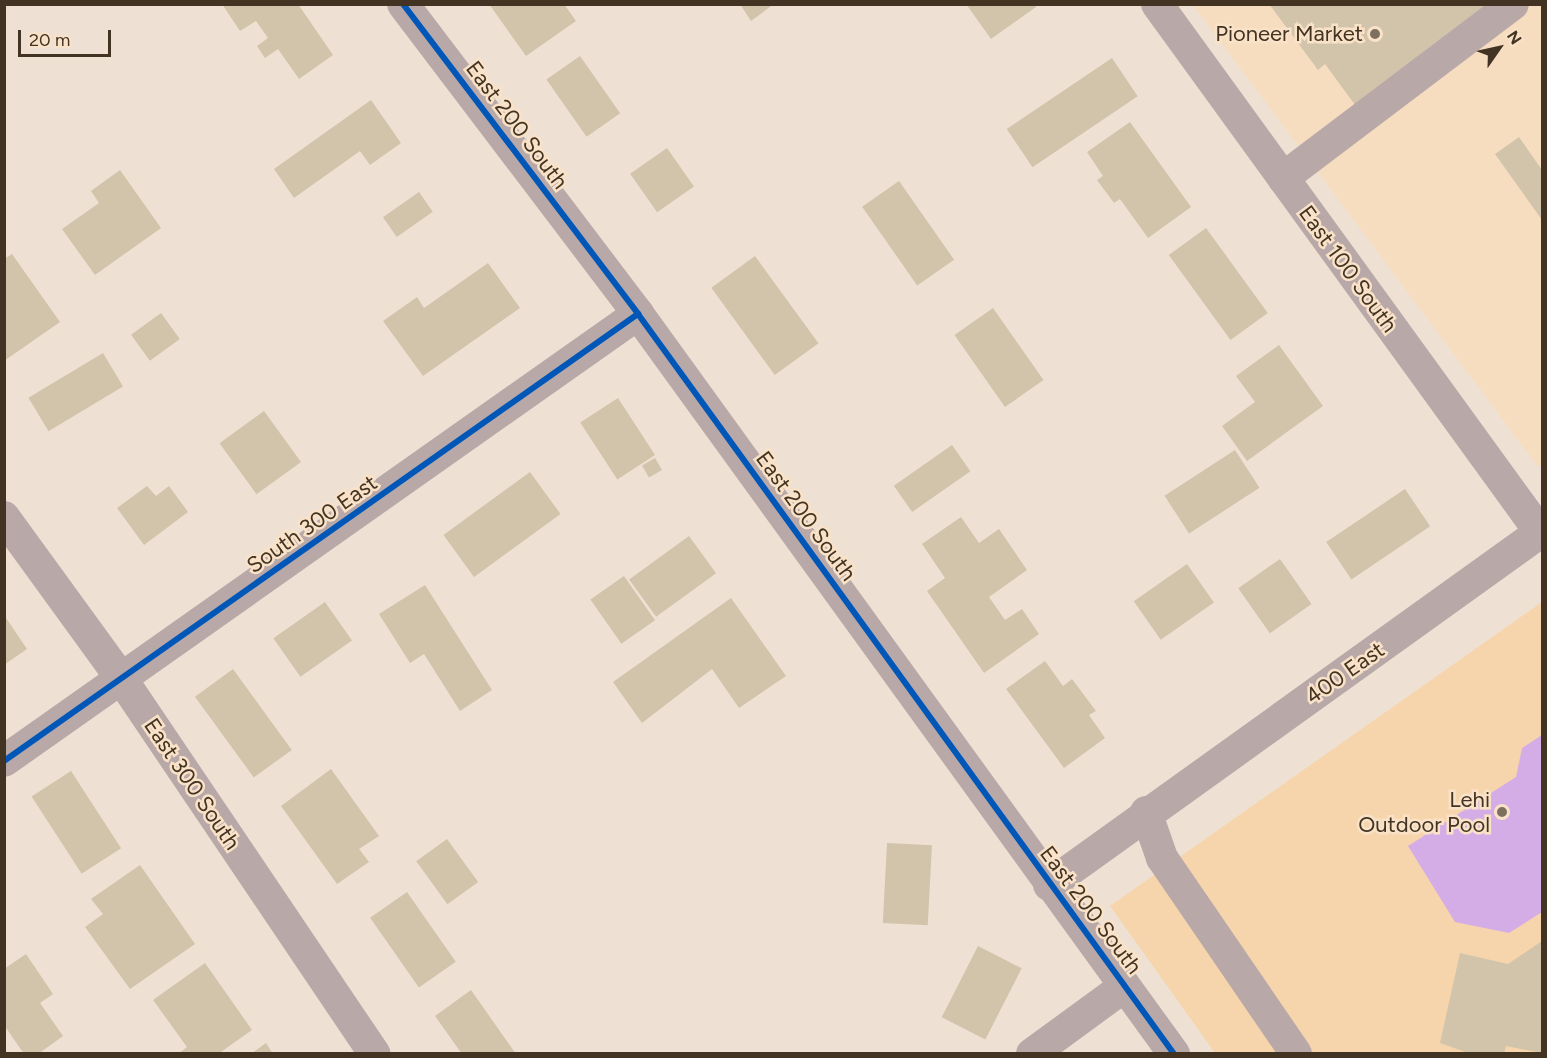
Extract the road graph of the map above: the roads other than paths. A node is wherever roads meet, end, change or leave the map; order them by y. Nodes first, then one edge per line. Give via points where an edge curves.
1 (403, 4) edge
2 (1157, 4) edge
3 (1513, 4) edge
4 (1283, 178) junction
5 (638, 314) junction
6 (4, 517) edge
7 (1541, 532) edge
8 (123, 681) junction
9 (4, 761) edge
10 (1146, 812) junction
11 (1049, 885) junction
12 (1125, 987) junction
13 (375, 1053) edge
14 (1032, 1053) edge
15 (1174, 1053) edge
16 (1296, 1053) edge

1 - 5 street, East 200 South
2 - 4 street, East 100 South
3 - 4 street
4 - 7 street, East 100 South
5 - 8 street, South 300 East
5 - 11 street, East 200 South
6 - 8 street, East 300 South
7 - 10 street, 400 East
8 - 9 street, South 300 East
8 - 13 street, East 300 South
10 - 11 street, 400 East
10 - 16 street via 1162,858
11 - 12 street, East 200 South
12 - 14 street
12 - 15 street, East 200 South

